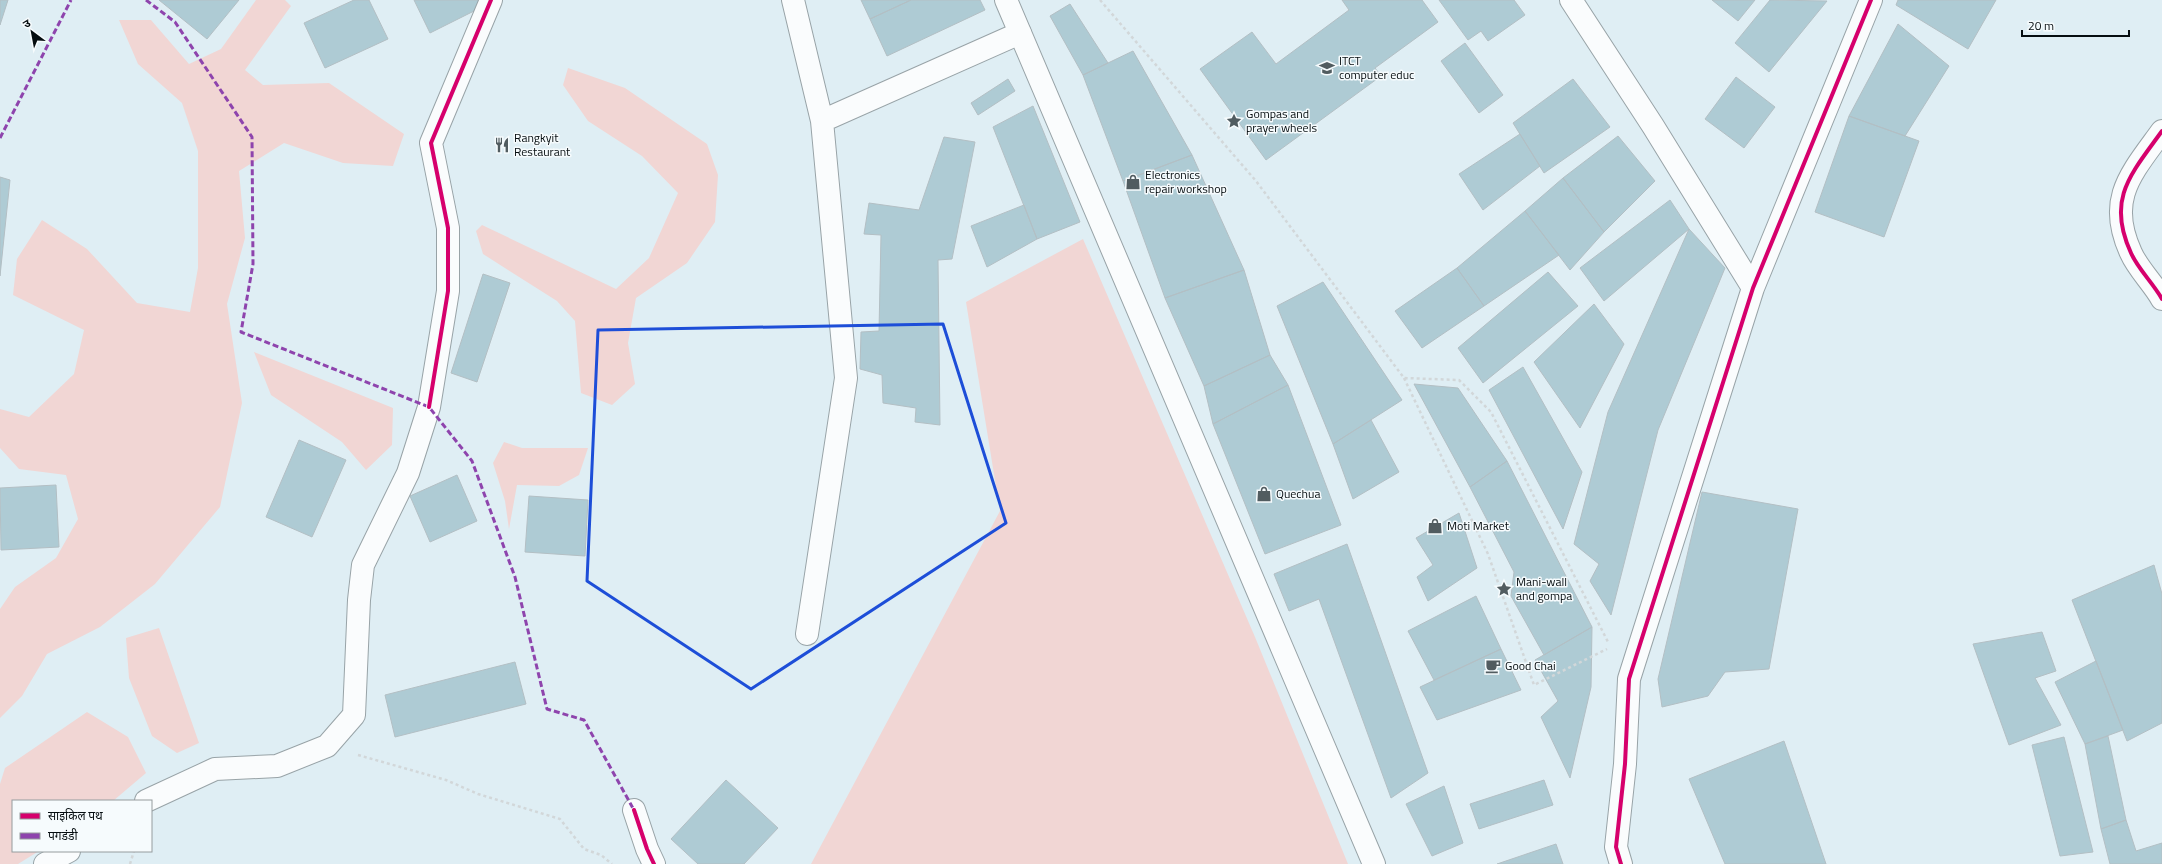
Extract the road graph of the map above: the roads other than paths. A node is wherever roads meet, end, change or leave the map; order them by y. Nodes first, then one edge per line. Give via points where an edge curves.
1 (491, 0) edge
2 (793, 0) edge
3 (1006, 0) edge
4 (1571, 0) edge
5 (1871, 0) edge
6 (1020, 33) junction
7 (822, 121) junction
8 (2162, 131) edge
9 (1753, 288) junction
10 (2162, 299) edge
11 (807, 634) dead end
12 (148, 800) edge
13 (634, 810) dead end
14 (67, 852) edge
15 (45, 864) edge
16 (654, 864) edge
17 (1374, 864) edge
18 (1620, 864) edge

1 - 12 street via 431,143 448,228 448,291 429,407 408,473 363,565 354,716 327,746 277,766 215,769
2 - 7 street
3 - 6 street
4 - 9 street via 1653,126
5 - 9 street
6 - 7 street
6 - 17 street
7 - 11 street via 846,378
8 - 10 street via 2137,166 2122,193 2120,223 2131,255 2155,285
9 - 18 street via 1629,679 1625,764 1616,847
13 - 16 street
14 - 15 street

